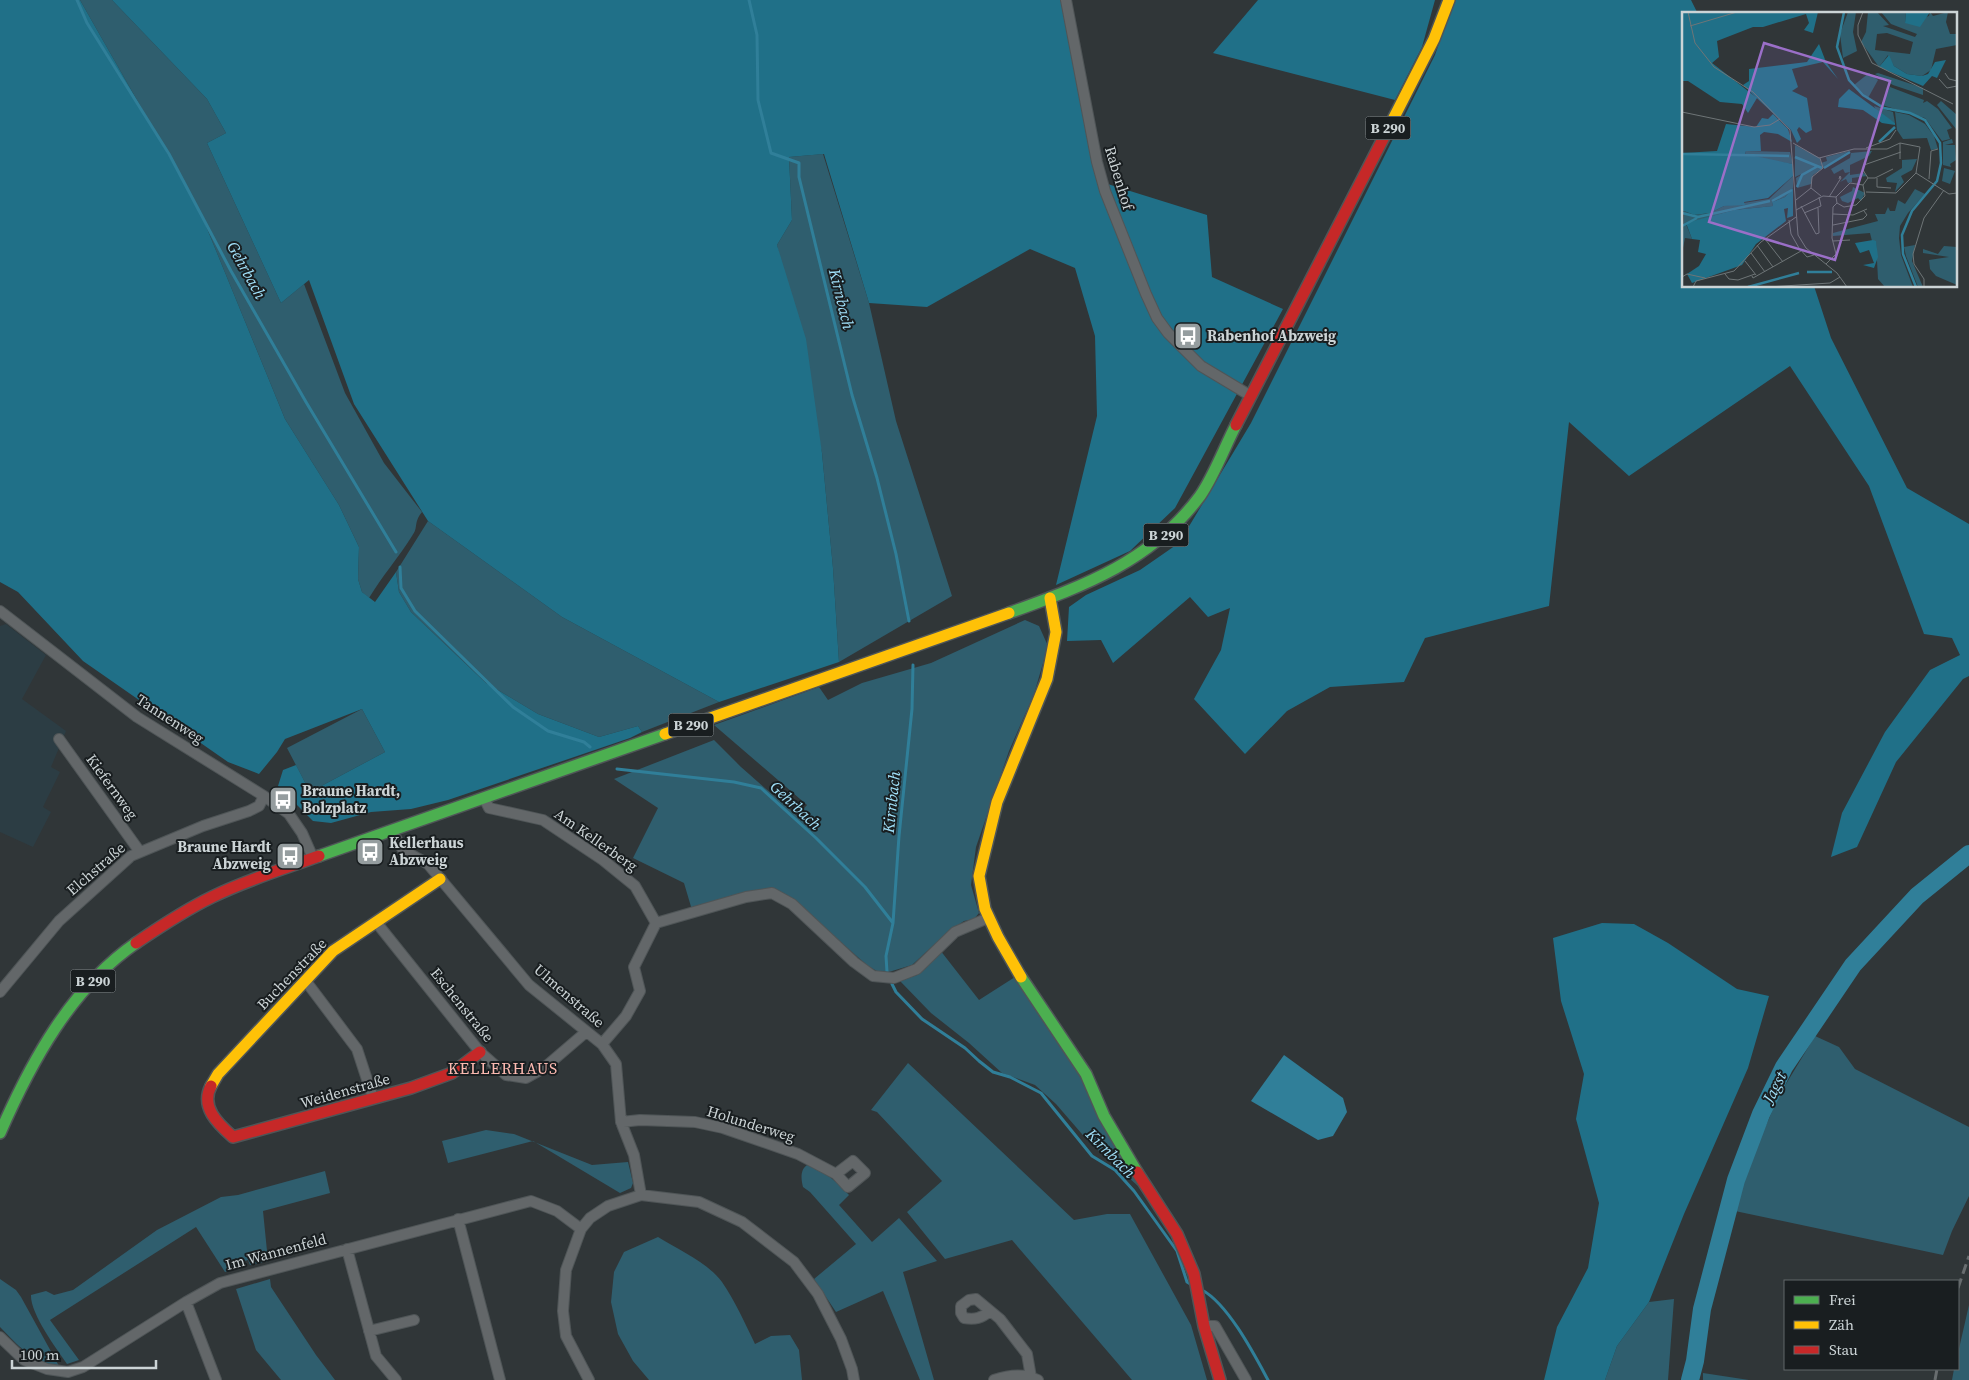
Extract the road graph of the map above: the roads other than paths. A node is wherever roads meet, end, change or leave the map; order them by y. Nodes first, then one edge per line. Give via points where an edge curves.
1 (1066, 0) edge
2 (1449, 0) edge
3 (1251, 396) junction
4 (1050, 598) junction
5 (0, 612) edge
6 (59, 740) dead end
7 (264, 796) junction
8 (484, 798) junction
9 (392, 831) junction
10 (140, 852) junction
11 (313, 858) junction
12 (440, 879) junction
13 (988, 918) junction
14 (376, 922) junction
15 (656, 923) junction
16 (305, 980) junction
17 (0, 992) edge
18 (586, 1032) junction
19 (602, 1044) junction
20 (480, 1052) junction
21 (373, 1098) junction
22 (216, 1121) joint
23 (621, 1122) junction
24 (0, 1133) edge
25 (836, 1174) dead end
26 (642, 1195) junction
27 (458, 1219) junction
28 (581, 1229) junction
29 (347, 1249) junction
30 (186, 1302) junction
31 (990, 1311) dead end
32 (414, 1320) dead end
33 (1204, 1326) junction
34 (369, 1331) junction
35 (0, 1337) edge
36 (1035, 1378) edge
37 (216, 1380) edge
38 (396, 1380) edge
39 (500, 1380) edge
40 (589, 1380) edge
41 (854, 1380) edge
42 (994, 1380) edge
43 (1220, 1380) edge
44 (1246, 1380) edge

1 - 3 street, Rabenhof via 1105,191 1157,318 1201,366
2 - 3 main road, B 290 via 1434,39
3 - 4 main road, B 290 via 1201,494 1170,531 1152,548 1115,571
4 - 8 main road, B 290
4 - 13 main road via 1056,632 1047,679 997,802 982,859 980,891
5 - 7 street, Tannenweg via 137,716
6 - 10 street, Kiefernweg
7 - 10 street, Elchstraße via 259,806 249,811
7 - 11 street, Tannenweg via 295,822
8 - 9 main road, B 290
8 - 15 street, Am Kellerberg via 489,808 543,820 603,860 635,886
9 - 11 main road, B 290
9 - 12 street, Ulmenstraße via 403,850 428,864
10 - 17 street, Elchstraße via 131,856 59,921
11 - 24 main road, B 290 via 228,888 199,902 143,936 118,957 94,979 53,1029 13,1100
12 - 14 main road, Buchenstraße
12 - 18 street, Ulmenstraße via 529,985
13 - 15 street via 955,932 917,969 894,978 873,976 792,904 772,893 746,897
13 - 33 main road via 1020,975 1086,1074 1123,1150 1177,1234 1194,1274
14 - 16 main road, Buchenstraße via 333,951
14 - 20 street, Eschenstraße
15 - 19 street via 634,967 640,991 626,1016
16 - 21 street via 357,1049
16 - 22 main road, Buchenstraße via 218,1074 208,1093 208,1107
18 - 19 street, Ulmenstraße
18 - 20 street, Eschenstraße via 544,1068 526,1078 506,1075
19 - 23 street, Ulmenstraße via 616,1064
20 - 21 main road, Weidenstraße via 452,1073
21 - 22 main road, Weidenstraße via 233,1137
23 - 25 street, Holunderweg via 695,1122 723,1128 798,1154
23 - 26 street, Ulmenstraße via 634,1155
26 - 28 street via 608,1206 590,1218
26 - 41 street via 699,1202 742,1222 794,1262 818,1294 841,1339
27 - 28 street, Im Wannenfeld via 531,1201 557,1210
27 - 29 street, Im Wannenfeld
27 - 39 street
28 - 40 street via 566,1270 563,1312 566,1336
29 - 30 street, Im Wannenfeld via 220,1282
29 - 34 street
30 - 35 street, Im Wannenfeld via 83,1367 68,1372 47,1369 24,1360
30 - 37 street
31 - 36 street via 1027,1354
32 - 34 street
33 - 43 main road
33 - 44 street via 1215,1326
34 - 38 street via 376,1356
36 - 42 street via 1009,1375

